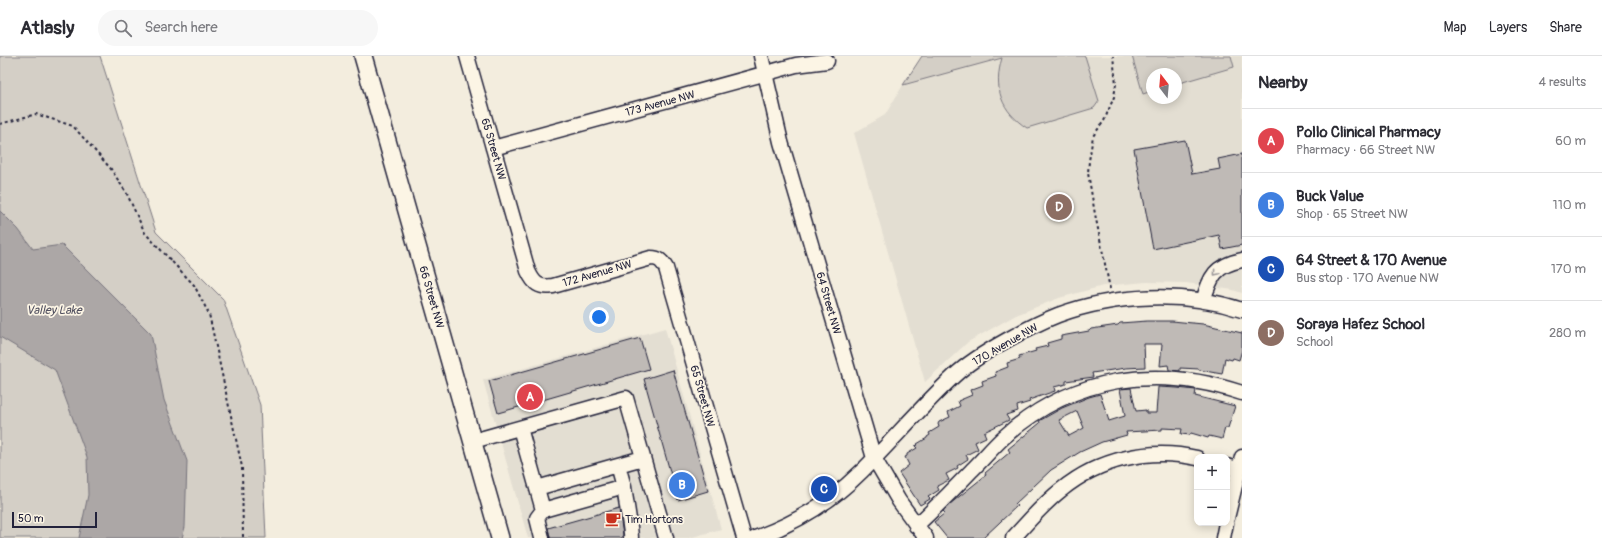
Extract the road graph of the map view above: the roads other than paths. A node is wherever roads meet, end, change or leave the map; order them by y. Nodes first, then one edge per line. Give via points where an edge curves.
1 (363, 56) edge
2 (468, 56) edge
3 (761, 56) edge
4 (827, 61) dead end
5 (766, 73) junction
6 (493, 148) junction
7 (657, 258) joint
8 (1242, 260) edge
9 (538, 284) joint
10 (1203, 301) junction
11 (1242, 310) edge
12 (1242, 393) edge
13 (520, 428) junction
14 (473, 441) junction
15 (643, 458) junction
16 (874, 458) junction
17 (1194, 458) edge
18 (1236, 464) edge
19 (618, 465) junction
20 (624, 487) junction
21 (537, 488) junction
22 (1230, 500) edge
23 (543, 510) junction
24 (916, 526) junction
25 (1225, 526) edge
26 (500, 538) edge
27 (542, 538) edge
28 (631, 538) edge
29 (666, 538) edge
30 (744, 538) edge
31 (755, 538) edge
32 (926, 538) edge
33 (1013, 538) edge
34 (1223, 538) edge

1 - 14 main road, 66 Street NW
2 - 6 street, 65 Street NW
3 - 5 street, 64 Street NW
4 - 5 street, 173 Avenue NW via 796,65
5 - 6 street, 173 Avenue NW
5 - 16 street, 64 Street NW via 782,142
6 - 9 street, 65 Street NW via 528,271
7 - 9 street, 172 Avenue NW via 644,259 553,286 545,287
7 - 30 street, 65 Street NW via 666,268
8 -> 10 street via 1228,263 1215,272
10 - 11 street, 170 Avenue NW
10 - 16 street, 170 Avenue NW via 1136,298 1082,308 1037,324 993,348 955,374
12 - 24 street via 1203,382 1159,378 1107,383 1070,394 1044,408 1003,438
13 - 14 street
13 - 15 street via 626,398
13 - 21 street
14 - 26 main road, 66 Street NW
15 - 19 street
15 - 29 street
16 - 24 street, 64 Street NW
16 - 31 street, 170 Avenue NW via 847,485 812,510
17 - 33 street via 1146,454 1099,466 1061,490
18 - 22 street
19 - 20 street
19 - 21 street
20 - 23 street
20 - 28 street
21 - 23 street
23 - 27 street via 537,518
24 - 32 street, 64 Street NW
25 - 34 street

